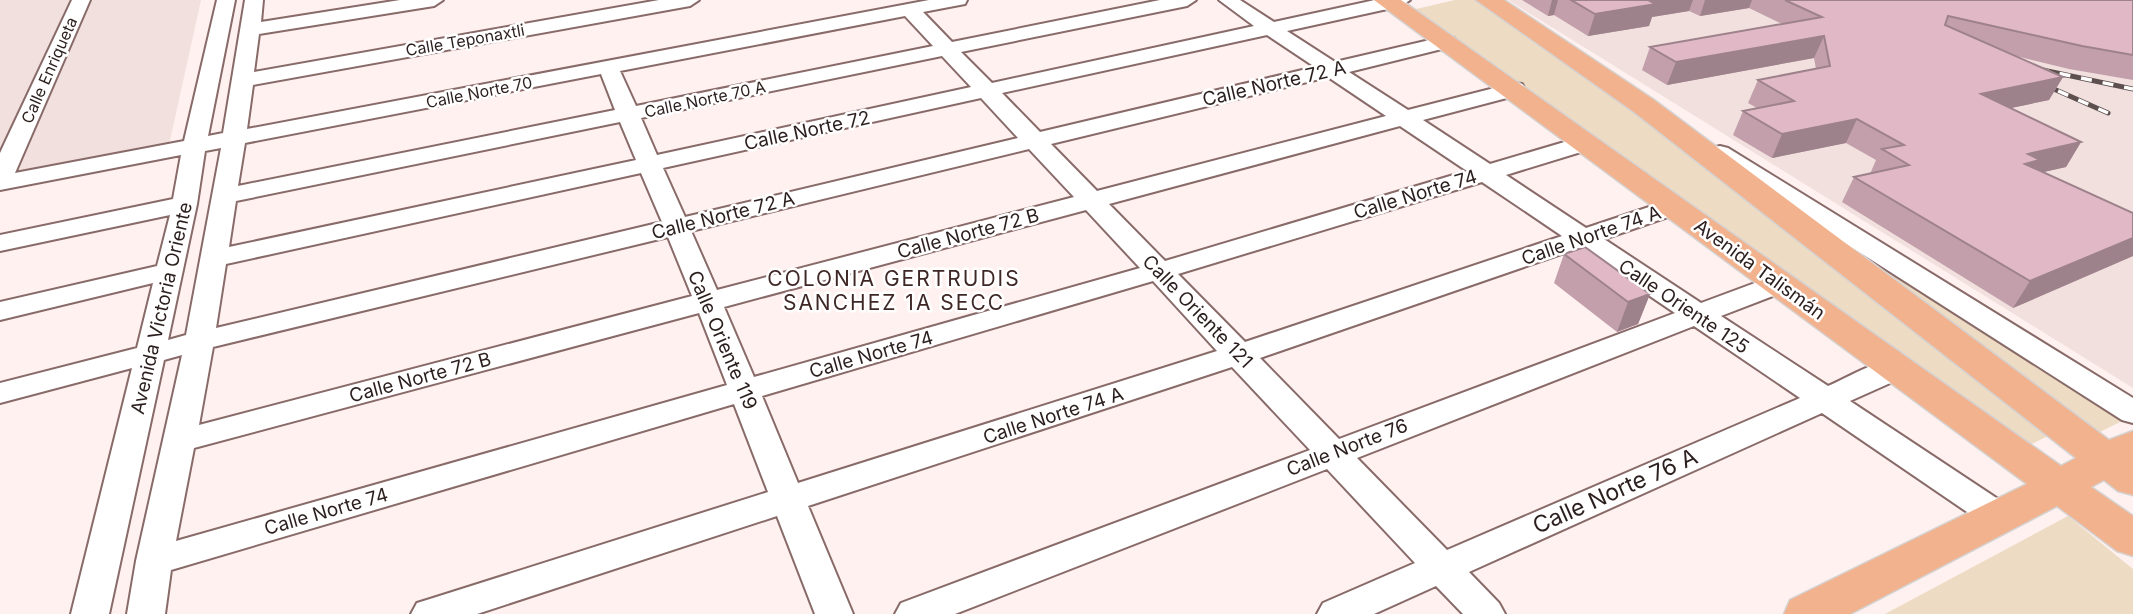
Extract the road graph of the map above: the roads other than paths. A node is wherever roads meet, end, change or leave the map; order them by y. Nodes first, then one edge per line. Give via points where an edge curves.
1 (81, 0) edge
2 (226, 0) edge
3 (254, 0) edge
4 (433, 0) edge
5 (690, 0) edge
6 (860, 0) edge
7 (958, 0) edge
8 (1187, 0) edge
9 (1228, 0) edge
10 (1488, 0) edge
11 (1392, 1) edge
12 (909, 9) junction
13 (875, 16) junction
14 (1271, 29) junction
15 (250, 30) junction
16 (1447, 42) junction
17 (948, 48) junction
18 (608, 67) junction
19 (1332, 69) junction
20 (241, 81) junction
21 (1514, 89) junction
22 (988, 90) junction
23 (1644, 106) junction
24 (628, 116) junction
25 (1404, 118) junction
26 (234, 139) junction
27 (1036, 140) junction
28 (1586, 143) junction
29 (194, 147) junction
30 (648, 164) junction
31 (1486, 173) junction
32 (0, 181) edge
33 (222, 197) junction
34 (1093, 200) junction
35 (185, 204) junction
36 (1673, 207) junction
37 (675, 226) junction
38 (1582, 237) junction
39 (0, 243) edge
40 (212, 259) junction
41 (169, 271) junction
42 (1159, 271) junction
43 (1781, 283) junction
44 (708, 301) junction
45 (0, 311) edge
46 (1697, 315) junction
47 (199, 341) junction
48 (151, 353) junction
49 (1240, 354) junction
50 (1895, 369) junction
51 (744, 390) junction
52 (0, 393) edge
53 (1824, 399) junction
54 (2133, 412) edge
55 (179, 441) junction
56 (1334, 452) junction
57 (2124, 462) edge
58 (2059, 486) junction
59 (789, 500) junction
60 (2001, 518) junction
61 (2133, 539) edge
62 (154, 561) junction
63 (1441, 568) junction
64 (90, 614) edge
65 (146, 614) edge
66 (430, 614) edge
67 (834, 614) edge
68 (914, 614) edge
69 (1336, 614) edge
70 (1486, 614) edge
71 (1807, 614) edge

1 - 32 street, Calle Enriqueta
2 - 29 street, Avenida Victoria Oriente
3 - 15 street, Avenida Victoria Oriente
4 - 15 street
5 - 20 street, Calle Teponaxtli
6 - 13 street
7 - 12 street, Calle Norte 70
8 - 17 street, Calle Norte 70 A
9 - 14 street, Calle Oriente 125
10 - 23 main road
11 - 14 street, Calle Norte 72
11 - 16 main road, Avenida Talismán
12 - 13 street, Calle Norte 70
12 - 17 street, Calle Oriente 121
13 - 18 street, Calle Norte 70
14 - 19 street, Calle Oriente 125
14 - 22 street, Calle Norte 72
15 - 20 street, Avenida Victoria Oriente
16 - 19 street, Calle Norte 72 A
16 - 21 main road, Avenida Talismán
17 - 22 street, Calle Oriente 121
17 - 24 street, Calle Norte 70 A
18 - 24 street, Calle Oriente 119
18 - 26 street, Calle Norte 70
19 - 25 street, Calle Oriente 125
19 - 27 street, Calle Norte 72 A
20 - 26 street, Avenida Victoria Oriente
21 - 25 street, Calle Norte 72 B
21 - 28 main road, Avenida Talismán
22 - 27 street, Calle Oriente 121
22 - 30 street, Calle Norte 72
23 - 54 street
23 - 57 main road
24 - 30 street, Calle Oriente 119
24 - 33 street, Calle Norte 70 A
25 - 31 street, Calle Oriente 125
25 - 34 street, Calle Norte 72 B
26 - 29 street, Calle Norte 70
26 - 33 street, Avenida Victoria Oriente
27 - 34 street, Calle Oriente 121
27 - 37 street, Calle Norte 72 A
28 - 31 street, Calle Norte 74
28 - 36 main road, Avenida Talismán
29 - 32 street, Calle Norte 70
29 - 35 street, Avenida Victoria Oriente
30 - 37 street, Calle Oriente 119
30 - 40 street, Calle Norte 72
31 - 38 street, Calle Oriente 125
31 - 42 street, Calle Norte 74
33 - 40 street, Avenida Victoria Oriente
34 - 42 street, Calle Oriente 121
34 - 44 street, Calle Norte 72 B
35 - 39 street
35 - 41 street, Avenida Victoria Oriente
36 - 38 street, Calle Norte 74 A
36 - 43 main road, Avenida Talismán
37 - 44 street, Calle Oriente 119
37 - 47 street, Calle Norte 72 A
38 - 46 street, Calle Oriente 125
38 - 49 street, Calle Norte 74 A
40 - 47 street, Avenida Victoria Oriente
41 - 45 street
41 - 48 street, Avenida Victoria Oriente
42 - 49 street, Calle Oriente 121
42 - 51 street, Calle Norte 74
43 - 46 street, Calle Norte 76
43 - 50 main road, Avenida Talismán
44 - 51 street, Calle Oriente 119
44 - 55 street, Calle Norte 72 B
46 - 53 street, Calle Oriente 125
46 - 56 street, Calle Norte 76
47 - 48 street, Calle Norte 72 A
47 - 55 street, Avenida Victoria Oriente
48 - 52 street, Calle Norte 72 A
48 - 64 street, Avenida Victoria Oriente
49 - 56 street, Calle Oriente 121
49 - 59 street, Calle Norte 74 A
50 - 53 street, Calle Norte 76 A
50 - 58 main road, Avenida Talismán
51 - 59 street, Calle Oriente 119
51 - 62 street, Calle Norte 74
53 - 60 street, Calle Oriente 125
53 - 63 street, Calle Norte 76 A
55 - 62 street, Avenida Victoria Oriente
56 - 63 street, Calle Oriente 121
56 - 68 street, Calle Norte 76
57 - 58 main road
58 - 60 main road
58 - 61 main road, Avenida Talismán
59 - 66 street, Calle Norte 74 A
59 - 67 street, Calle Oriente 119
60 - 71 main road
62 - 65 street, Avenida Victoria Oriente
63 - 69 street, Calle Norte 76 A
63 - 70 street, Calle Oriente 121

